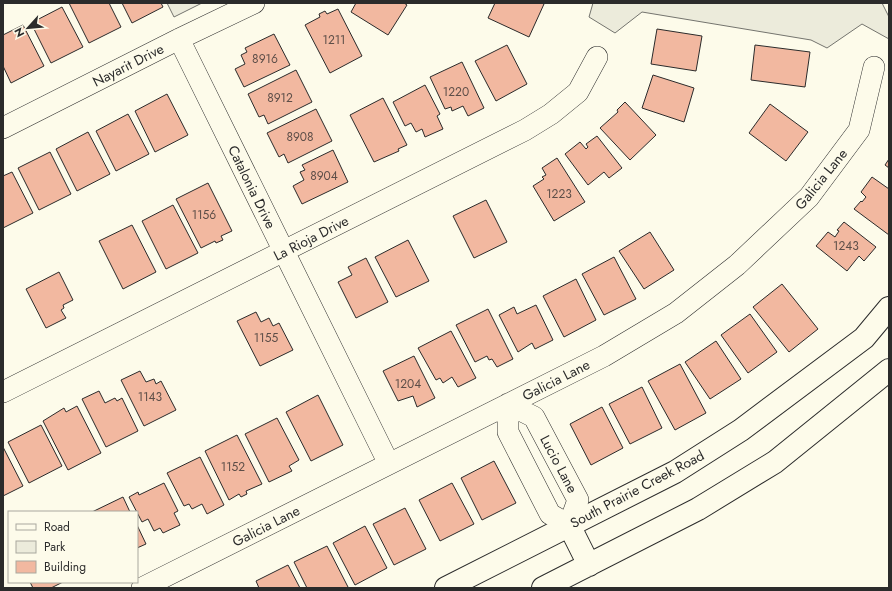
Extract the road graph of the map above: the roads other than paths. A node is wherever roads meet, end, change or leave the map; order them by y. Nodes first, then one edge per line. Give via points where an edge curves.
1 (254, 3) edge
2 (180, 39) junction
3 (597, 57) dead end
4 (874, 67) dead end
5 (3, 128) edge
6 (284, 251) junction
7 (889, 308) edge
8 (889, 370) edge
9 (3, 392) edge
10 (508, 404) junction
11 (389, 464) junction
12 (569, 525) junction
13 (589, 565) junction
14 (142, 588) edge
15 (446, 588) edge
16 (543, 588) edge

1 - 2 street, Nayarit Drive
2 - 5 street, Nayarit Drive
2 - 6 street, Catalonia Drive
3 - 6 street, La Rioja Drive via 578,92 551,114 525,130
4 - 10 street, Galicia Lane via 859,130 809,197 737,265 676,313 604,356
6 - 9 street, La Rioja Drive
6 - 11 street, Catalonia Drive
7 - 12 main road, South Prairie Creek Road via 864,338 741,430 675,472
8 - 13 main road via 775,462 698,509
10 - 11 street, Galicia Lane
10 - 12 street via 508,432 550,514
10 - 12 street, Lucio Lane via 534,417 578,500
11 - 14 street, Galicia Lane
12 - 13 main road
12 - 15 main road, South Prairie Creek Road
13 - 16 main road

